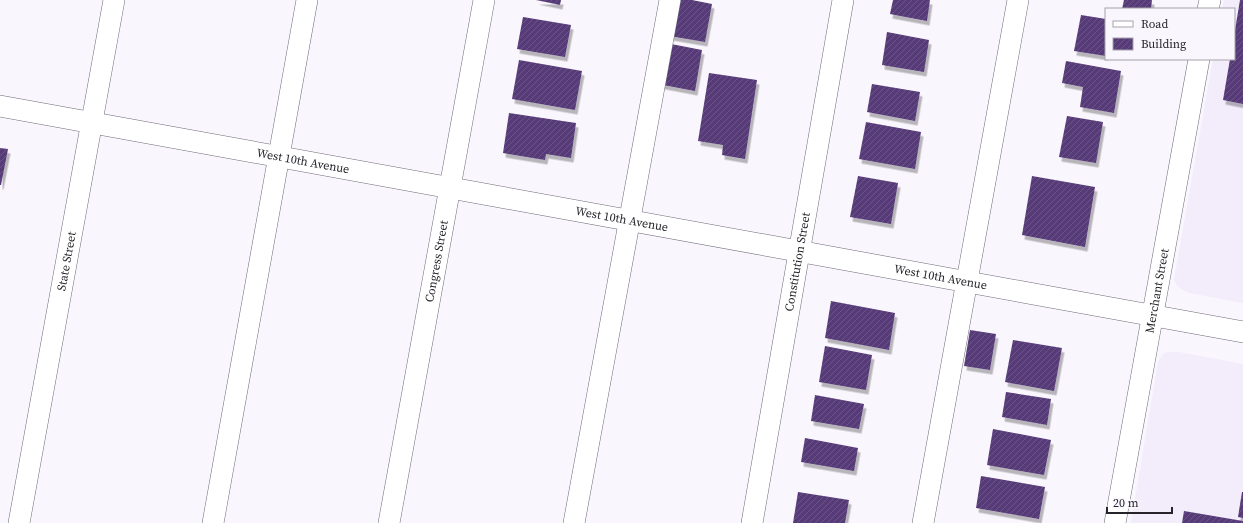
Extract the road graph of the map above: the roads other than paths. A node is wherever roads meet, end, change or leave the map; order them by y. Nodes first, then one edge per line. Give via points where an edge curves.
1 (114, 0) edge
2 (307, 0) edge
3 (484, 0) edge
4 (670, 0) edge
5 (843, 0) edge
6 (1018, 0) edge
7 (1199, 60) edge
8 (0, 106) edge
9 (91, 123) junction
10 (280, 157) junction
11 (450, 188) junction
12 (630, 221) junction
13 (798, 252) junction
14 (967, 282) junction
15 (1152, 316) junction
16 (1243, 332) edge
17 (19, 523) edge
18 (213, 523) edge
19 (389, 523) edge
20 (574, 523) edge
21 (752, 523) edge
22 (922, 523) edge
23 (1114, 523) edge

1 - 9 street, State Street
2 - 10 street
3 - 11 street, Congress Street
4 - 12 street
5 - 13 street, Constitution Street
6 - 14 street
7 - 15 street, Merchant Street
8 - 9 street, West 10th Avenue
9 - 10 street, West 10th Avenue
9 - 17 street, State Street
10 - 11 street, West 10th Avenue
10 - 18 street
11 - 12 street, West 10th Avenue
11 - 19 street, Congress Street
12 - 13 street, West 10th Avenue
12 - 20 street
13 - 14 street, West 10th Avenue
13 - 21 street, Constitution Street
14 - 15 street, West 10th Avenue
14 - 22 street
15 - 16 street, West 10th Avenue
15 - 23 street, Merchant Street

